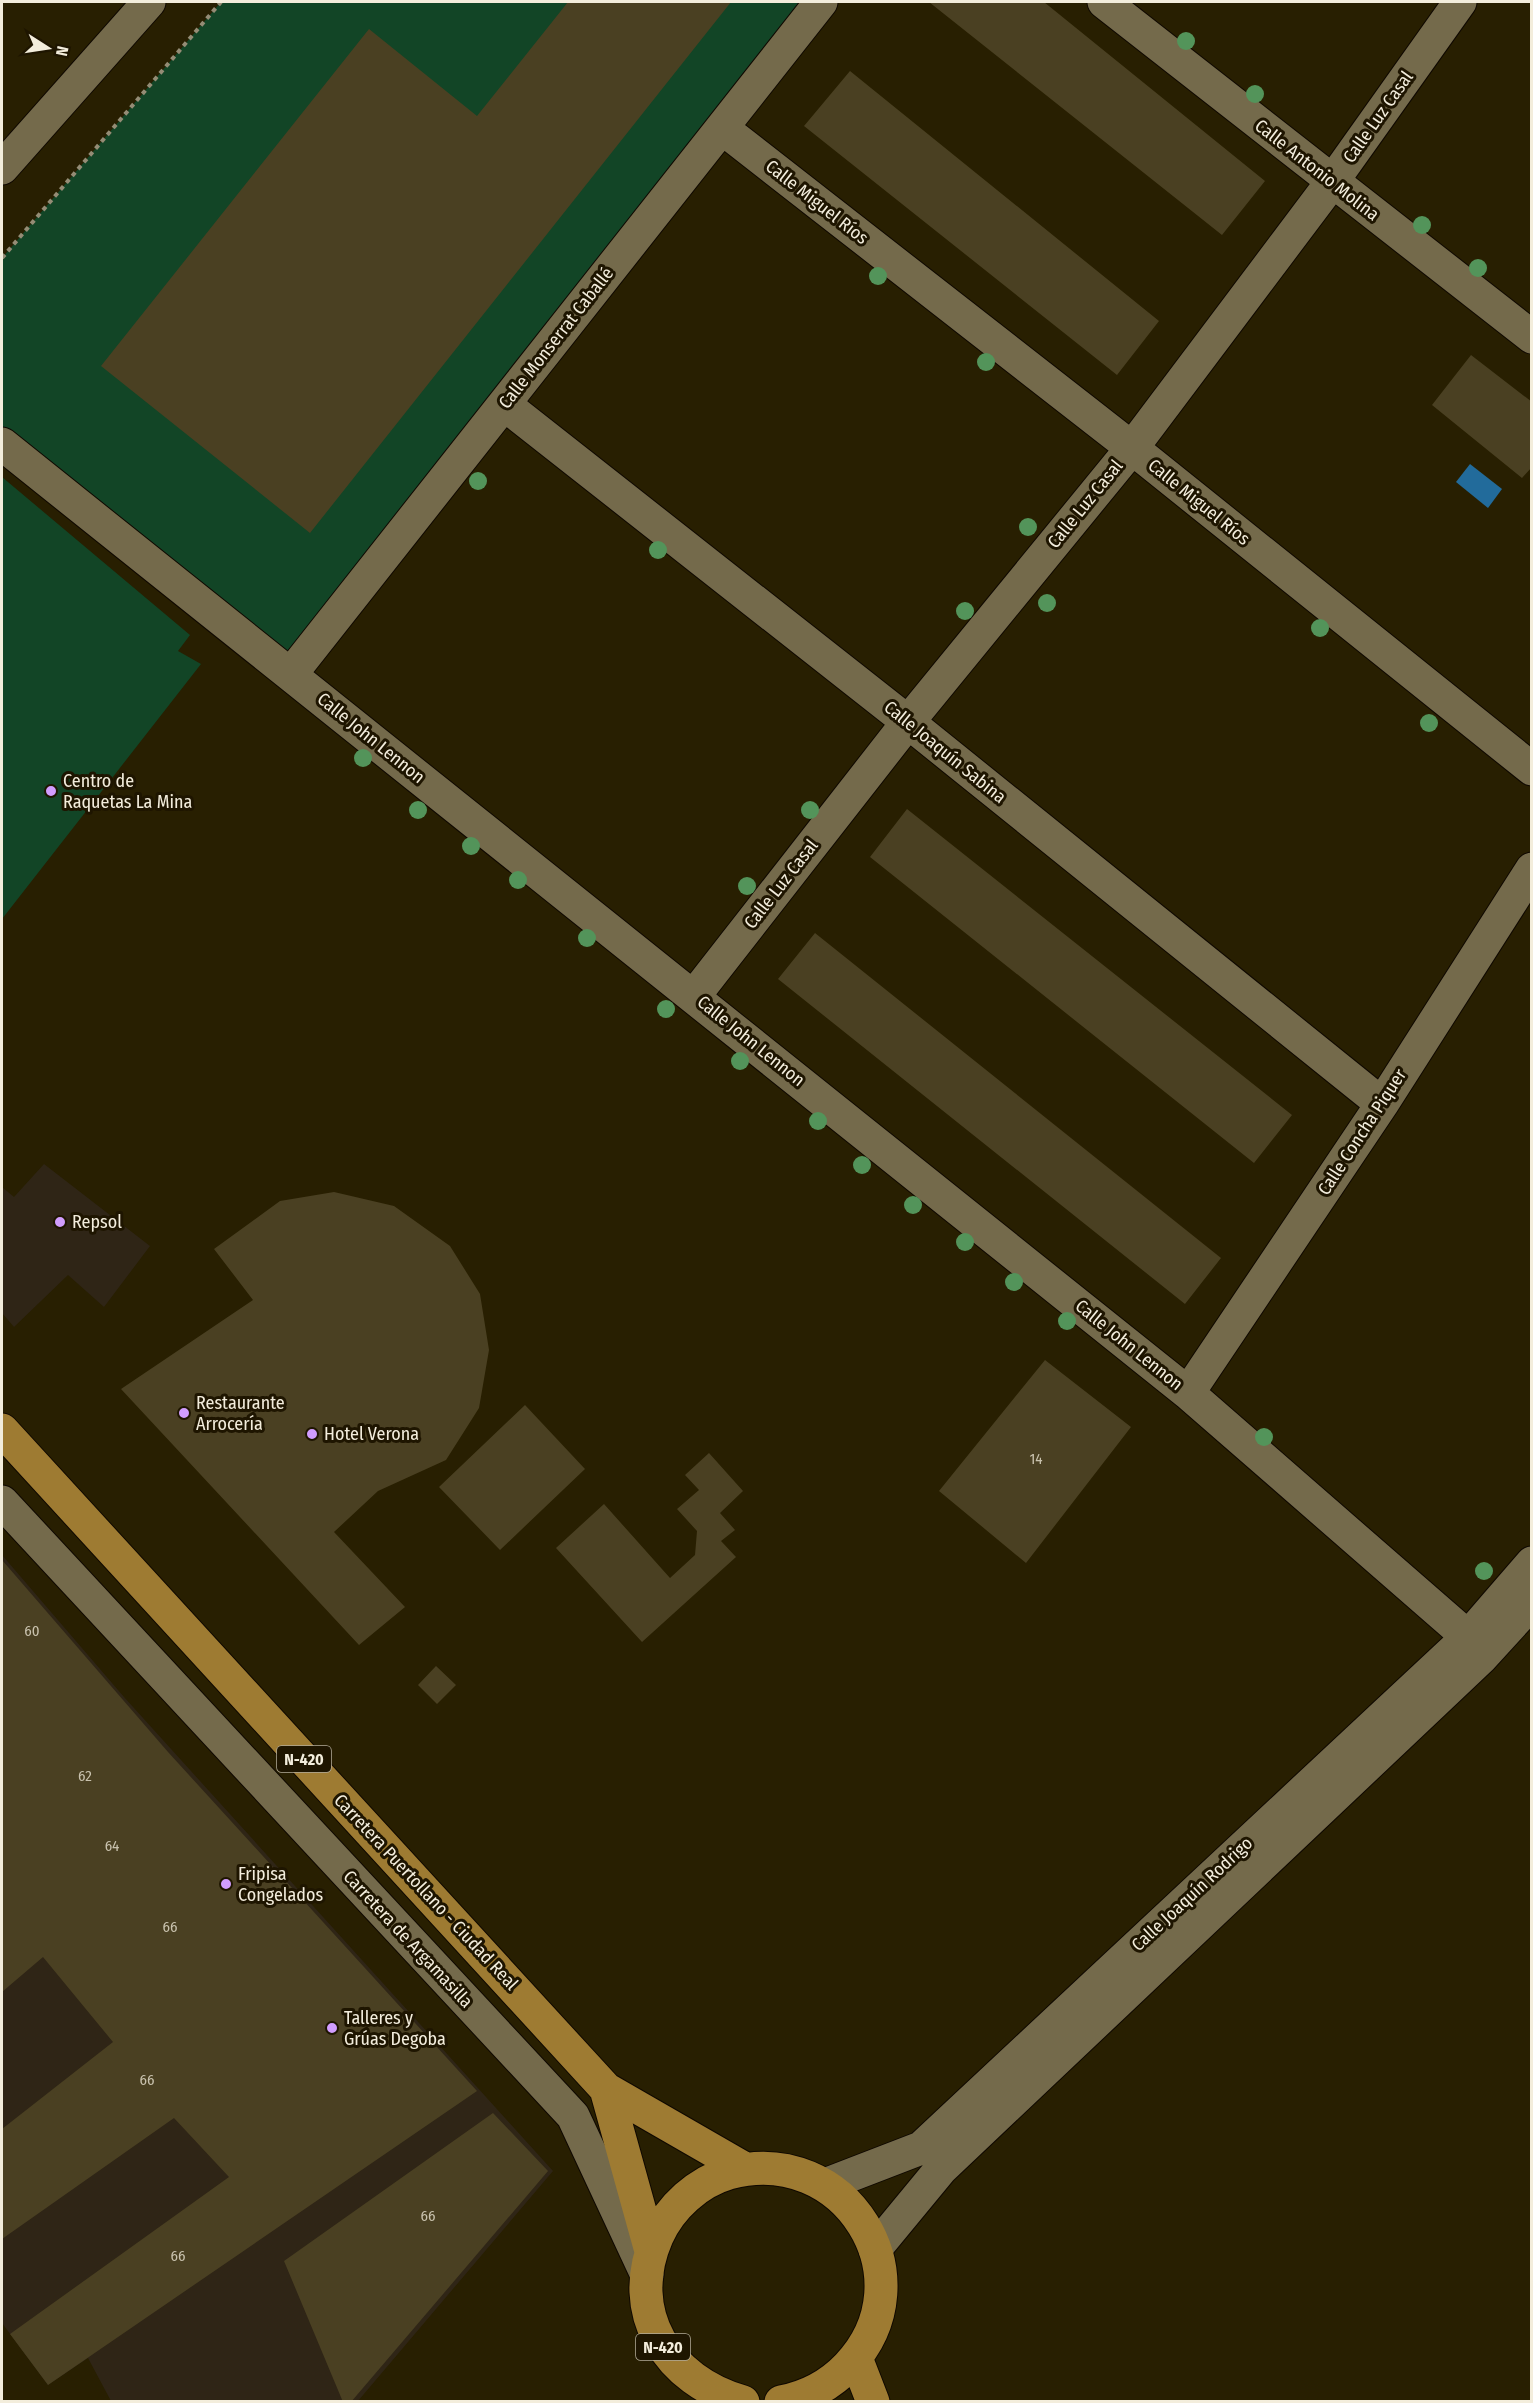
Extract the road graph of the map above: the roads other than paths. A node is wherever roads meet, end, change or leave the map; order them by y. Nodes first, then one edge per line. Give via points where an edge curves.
1 (149, 2) edge
2 (821, 2) edge
3 (1104, 2) edge
4 (1460, 2) edge
5 (722, 128) junction
6 (2, 168) edge
7 (1332, 182) junction
8 (1532, 337) edge
9 (504, 404) junction
10 (2, 444) edge
11 (1132, 448) junction
12 (291, 674) junction
13 (908, 722) junction
14 (1532, 769) edge
15 (1532, 869) edge
16 (694, 996) junction
17 (1382, 1104) junction
18 (1188, 1393) junction
19 (2, 1430) edge
20 (2, 1502) edge
21 (1532, 1563) edge
22 (1532, 1602) edge
23 (1475, 1647) junction
24 (606, 2089) junction
25 (745, 2169) junction
26 (825, 2185) junction
27 (875, 2249) junction
28 (649, 2263) junction
29 (855, 2358) junction
30 (743, 2402) edge
31 (781, 2402) edge
32 (873, 2402) edge

1 - 6 street
2 - 5 street, Calle Monserrat Caballé
3 - 7 street, Calle Antonio Molina
4 - 7 street, Calle Luz Casal
5 - 9 street, Calle Monserrat Caballé
5 - 11 street, Calle Miguel Ríos
7 - 8 street, Calle Antonio Molina
7 - 11 street, Calle Luz Casal
9 - 12 street, Calle Monserrat Caballé
9 - 13 street, Calle Joaquín Sabina
10 - 12 street, Calle John Lennon
11 - 13 street, Calle Luz Casal
11 - 14 street, Calle Miguel Ríos
12 - 16 street, Calle John Lennon
13 - 16 street, Calle Luz Casal
13 - 17 street, Calle Joaquín Sabina
15 - 17 street, Calle Concha Piquer
16 - 18 street, Calle John Lennon
17 - 18 street, Calle Concha Piquer
18 - 23 street, Calle John Lennon
19 - 24 highway, Carretera Puertollano - Ciudad Real / N-420
20 - 28 street, Carretera de Argamasilla via 573,2116
21 - 23 street, Calle Joaquín Rodrigo
22 - 23 street, Calle Joaquín Rodrigo
23 - 26 street, Calle Joaquín Rodrigo via 921,2148
23 - 27 street, Calle Joaquín Rodrigo via 941,2169
24 - 25 highway, Carretera Puertollano - Ciudad Real / N-420
24 - 28 highway, Carretera Puertollano - Ciudad Real / N-420
25 - 26 highway, N-420 via 773,2168 800,2173
25 - 28 highway, N-420 via 720,2176 677,2205 662,2226
26 - 27 highway, N-420 via 864,2224
27 - 29 highway, N-420 via 880,2301 874,2326
28 - 30 highway, N-420 via 647,2300 653,2325 674,2361 698,2384
29 - 31 highway, N-420 via 818,2391
29 - 32 highway

